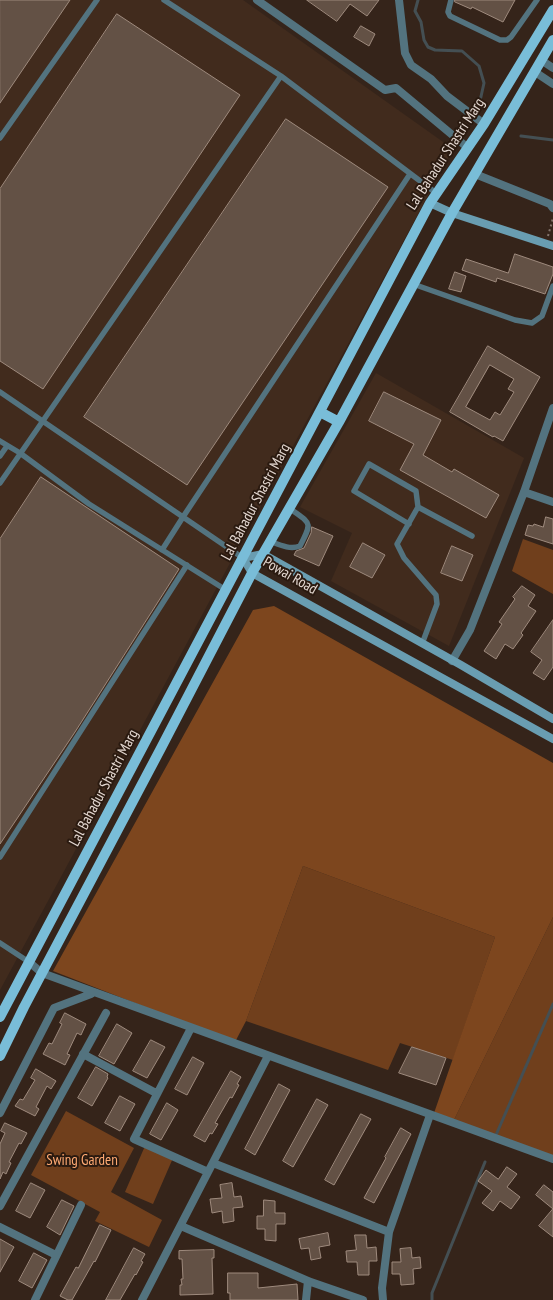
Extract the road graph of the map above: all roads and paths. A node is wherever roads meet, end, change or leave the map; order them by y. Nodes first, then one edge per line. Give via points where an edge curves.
1 (97, 0) edge
2 (164, 0) edge
3 (257, 0) edge
4 (399, 0) edge
5 (451, 0) edge
6 (537, 0) edge
7 (553, 10) edge
8 (552, 46) edge
9 (541, 60) junction
10 (553, 68) edge
11 (535, 72) junction
12 (281, 76) junction
13 (553, 84) edge
14 (484, 124) junction
15 (0, 138) edge
16 (468, 148) junction
17 (410, 174) junction
18 (475, 174) junction
19 (436, 193) junction
20 (430, 203) junction
21 (553, 208) edge
22 (452, 213) junction
23 (553, 218) edge
24 (549, 245) edge
25 (413, 284) junction
26 (553, 286) edge
27 (0, 392) edge
28 (553, 408) edge
29 (320, 412) junction
30 (42, 421) junction
31 (339, 422) junction
32 (0, 441) edge
33 (7, 446) junction
34 (20, 453) junction
35 (0, 456) edge
36 (0, 482) edge
37 (524, 492) junction
38 (553, 502) edge
39 (418, 507) junction
40 (289, 508) junction
41 (183, 517) junction
42 (408, 524) junction
43 (472, 536) dead end
44 (270, 541) junction
45 (162, 550) junction
46 (263, 554) junction
47 (243, 558) junction
48 (187, 566) junction
49 (252, 573) junction
50 (226, 590) junction
51 (422, 644) junction
52 (452, 661) junction
53 (553, 719) edge
54 (553, 739) edge
55 (0, 857) edge
56 (0, 943) edge
57 (29, 962) junction
58 (42, 973) junction
59 (91, 994) dead end
60 (106, 1013) dead end
61 (0, 1017) edge
62 (191, 1028) junction
63 (83, 1054) junction
64 (0, 1056) edge
65 (268, 1056) junction
66 (156, 1093) junction
67 (0, 1113) edge
68 (430, 1115) junction
69 (553, 1159) edge
70 (212, 1163) junction
71 (208, 1172) junction
72 (81, 1205) dead end
73 (0, 1206) edge
74 (181, 1226) junction
75 (0, 1227) edge
76 (389, 1232) junction
77 (56, 1255) junction
78 (308, 1281) junction
79 (35, 1300) edge
80 (142, 1300) edge
81 (306, 1300) edge
82 (363, 1300) edge
83 (383, 1300) edge

1 - 15 lane
2 - 12 lane
3 - 16 street via 385,90 396,88
4 - 14 street via 405,53 411,65
5 - 6 lane via 448,12 450,16 500,40 506,40 511,37
7 - 14 main road, Lal Bahadur Shastri Marg
8 - 9 main road, Lal Bahadur Shastri Marg
9 - 10 street
9 - 11 main road, Lal Bahadur Shastri Marg
11 - 13 street
11 - 18 main road, Lal Bahadur Shastri Marg
12 - 17 lane
12 - 30 lane
14 - 16 main road, Lal Bahadur Shastri Marg
16 - 19 main road, Lal Bahadur Shastri Marg
17 - 19 lane
17 - 41 lane
18 - 21 street via 550,204
18 - 22 main road, Lal Bahadur Shastri Marg
19 - 20 main road, Lal Bahadur Shastri Marg
20 - 22 main road
20 - 29 main road, Lal Bahadur Shastri Marg
22 - 24 main road
22 - 25 main road, Lal Bahadur Shastri Marg
23 - 24 path
25 - 26 lane via 515,320 532,323 542,316
25 - 31 main road, Lal Bahadur Shastri Marg
27 - 30 lane
28 - 37 street
29 - 31 main road
29 - 47 main road, Lal Bahadur Shastri Marg
30 - 34 lane
30 - 41 lane
31 - 40 main road, Lal Bahadur Shastri Marg
32 - 33 lane
33 - 34 lane
33 - 35 lane
34 - 36 lane
34 - 45 lane via 89,504
37 - 38 street
37 - 52 street via 470,630
39 - 42 lane
39 - 42 lane via 416,490 369,464 354,491
39 - 43 lane
40 - 44 main road, Lal Bahadur Shastri Marg
40 - 44 lane via 308,523 309,529 300,546 290,548
41 - 45 lane
41 - 47 lane
42 - 51 lane via 397,544 404,558 436,595 437,604
44 - 46 main road, Lal Bahadur Shastri Marg
45 - 48 lane
46 - 47 main road, Powai Road
46 - 49 main road, Lal Bahadur Shastri Marg
46 - 51 main road, Powai Road
47 - 49 main road, Powai Road
47 - 50 main road, Lal Bahadur Shastri Marg
48 - 50 lane
48 - 55 lane
49 - 54 main road, Powai Road
49 - 58 main road, Lal Bahadur Shastri Marg
50 - 57 main road, Lal Bahadur Shastri Marg
51 - 52 main road, Powai Road
52 - 53 main road, Powai Road
56 - 57 lane
57 - 58 street
57 - 61 main road, Lal Bahadur Shastri Marg
58 - 62 street
58 - 64 main road, Lal Bahadur Shastri Marg
59 - 67 street via 54,1008
60 - 63 street
62 - 65 street
62 - 66 street
63 - 66 street
63 - 73 street
65 - 68 street
65 - 70 street
66 - 71 street via 134,1139
68 - 69 street
68 - 76 street
70 - 71 street
70 - 76 street
71 - 74 street
72 - 77 street
74 - 78 street
74 - 80 street
75 - 77 street
76 - 83 street via 382,1288
77 - 79 street
78 - 81 street
78 - 82 street

